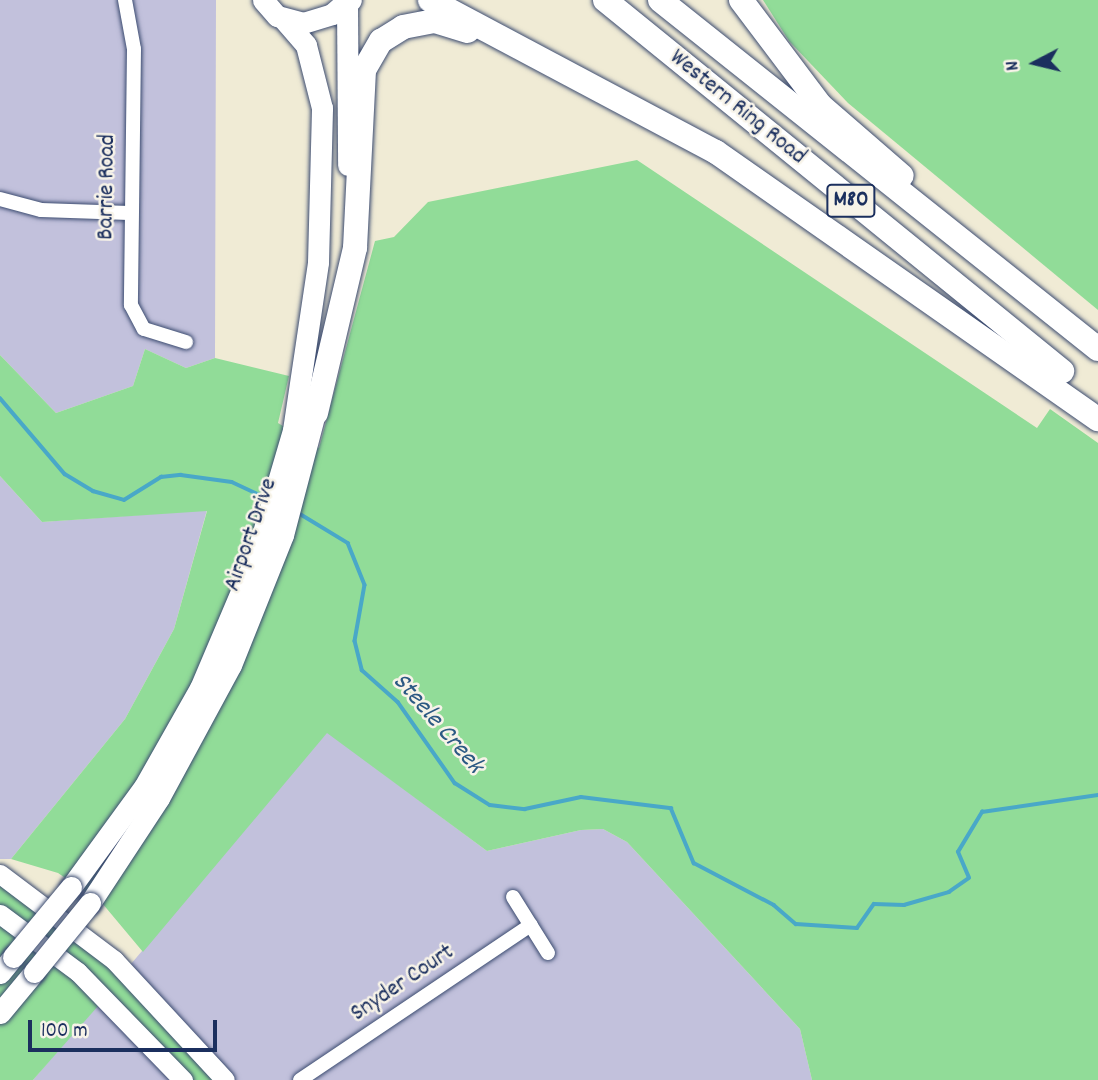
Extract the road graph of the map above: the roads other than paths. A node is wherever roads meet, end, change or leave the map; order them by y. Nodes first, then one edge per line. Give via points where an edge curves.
1 (125, 0) edge
2 (262, 0) edge
3 (430, 0) edge
4 (605, 0) edge
5 (660, 0) edge
6 (740, 0) edge
7 (349, 1) edge
8 (283, 19) junction
9 (596, 89) junction
10 (0, 200) edge
11 (129, 213) junction
12 (1098, 334) edge
13 (186, 342) dead end
14 (1098, 349) edge
15 (1098, 400) edge
16 (1098, 419) edge
17 (306, 426) junction
18 (264, 561) junction
19 (0, 874) edge
20 (513, 897) dead end
21 (0, 914) edge
22 (531, 925) junction
23 (548, 953) dead end
24 (7, 965) edge
25 (0, 1013) edge
26 (183, 1080) edge
27 (225, 1080) edge
28 (300, 1080) edge

1 - 11 street, Barrie Road via 134,49
2 - 8 main road, Airport Drive
3 - 9 highway
4 - 15 highway, Western Ring Road / M80
5 - 14 highway, Western Ring Road / M80
6 - 12 highway via 820,105
7 - 8 main road via 308,23
7 - 17 main road, Airport Drive via 344,250
8 - 17 main road, Airport Drive via 306,46 323,108
9 - 16 highway via 727,159
9 - 17 highway via 445,23 417,23 381,41 362,80 355,248
10 - 11 street via 41,210
11 - 13 street, Barrie Road via 131,305 144,329
17 - 18 main road, Airport Drive
18 - 24 main road, Airport Drive, bridge via 169,744 71,887
18 - 25 main road, Airport Drive, bridge via 202,722 90,903
19 - 27 street via 114,960
20 - 22 street
21 - 26 street via 87,981
22 - 23 street
22 - 28 street, Snyder Court

